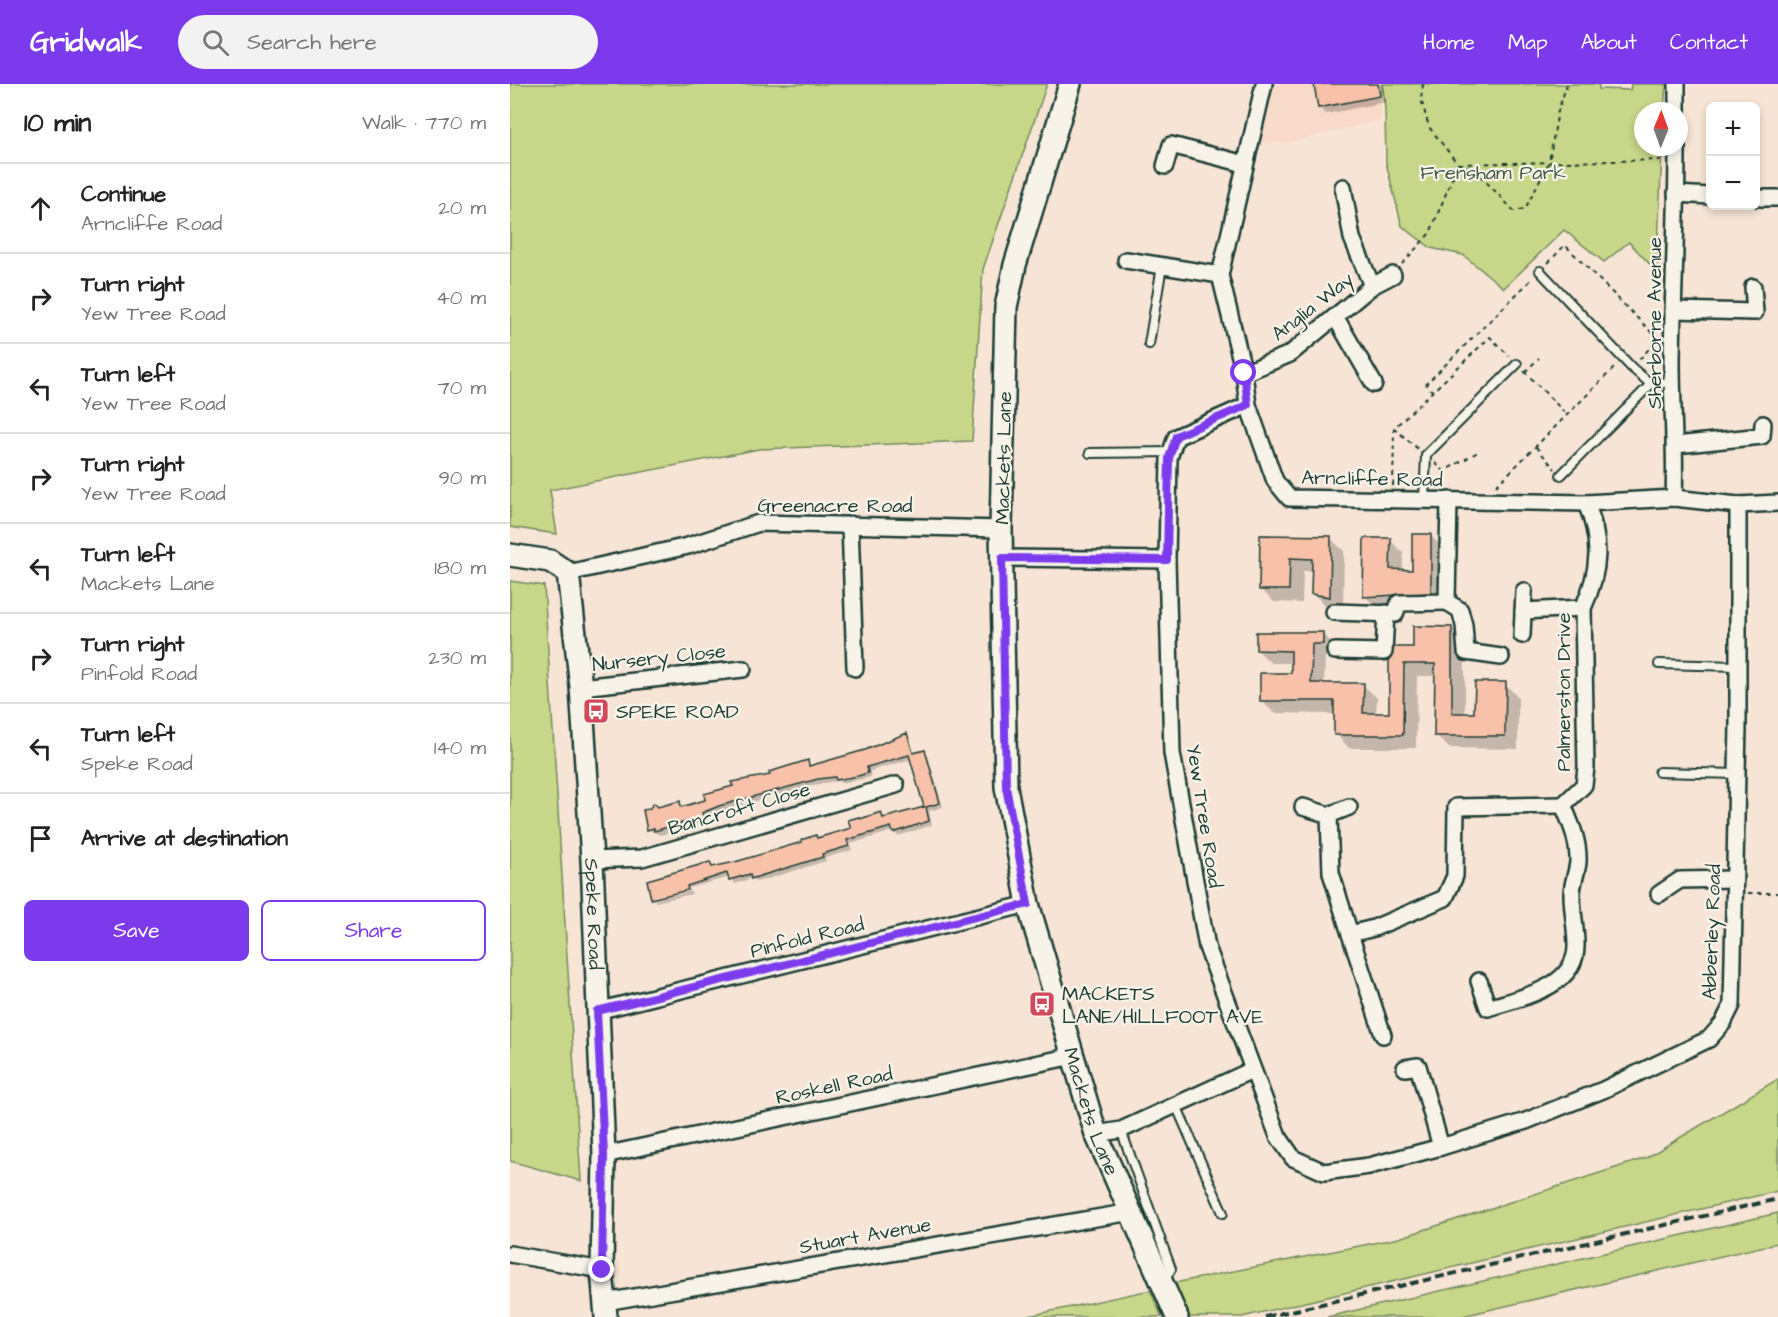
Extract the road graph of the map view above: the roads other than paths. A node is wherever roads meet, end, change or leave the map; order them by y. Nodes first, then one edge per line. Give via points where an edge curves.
1 (1070, 84) edge
2 (1264, 84) edge
3 (1677, 84) edge
4 (1677, 102) edge
5 (1677, 156) edge
6 (1245, 164) junction
7 (1165, 166) dead end
8 (1343, 187) dead end
9 (1676, 194) junction
10 (1706, 196) edge
11 (1760, 198) edge
12 (1778, 198) edge
13 (1126, 260) dead end
14 (1162, 266) junction
15 (1540, 271) road end
16 (1220, 275) junction
17 (1393, 275) road end
18 (1372, 286) junction
19 (1753, 287) dead end
20 (1673, 310) junction
21 (1336, 318) junction
22 (1149, 344) dead end
23 (1516, 364) road end
24 (1244, 373) junction
25 (1672, 382) junction
26 (1374, 384) dead end
27 (1651, 384) junction
28 (1248, 405) junction
29 (1763, 424) dead end
30 (1676, 445) junction
31 (1171, 452) junction
32 (1090, 453) dead end
33 (1561, 475) road end
34 (1674, 498) junction
35 (1424, 500) junction
36 (1449, 501) junction
37 (1586, 503) junction
38 (1778, 503) edge
39 (1738, 505) junction
40 (850, 524) junction
41 (1001, 529) junction
42 (510, 555) edge
43 (1002, 558) junction
44 (1167, 560) junction
45 (568, 573) junction
46 (1524, 591) dead end
47 (1447, 602) junction
48 (1583, 608) junction
49 (1524, 611) junction
50 (1334, 612) dead end
51 (1386, 613) junction
52 (1522, 635) dead end
53 (1335, 651) dead end
54 (1501, 657) dead end
55 (1659, 664) dead end
56 (1738, 666) junction
57 (855, 668) dead end
58 (743, 669) dead end
59 (581, 687) junction
60 (1659, 772) dead end
61 (1737, 774) junction
62 (896, 785) dead end
63 (1563, 805) junction
64 (1303, 807) dead end
65 (1349, 807) dead end
66 (1329, 815) junction
67 (592, 860) junction
68 (1734, 886) junction
69 (1659, 894) dead end
70 (1028, 904) junction
71 (1350, 934) junction
72 (1479, 981) dead end
73 (597, 1011) junction
74 (1383, 1035) dead end
75 (1073, 1056) junction
76 (1405, 1068) dead end
77 (1252, 1070) junction
78 (1176, 1105) junction
79 (1270, 1112) joint
80 (1121, 1130) junction
81 (1096, 1134) junction
82 (1441, 1147) junction
83 (604, 1155) junction
84 (1131, 1212) junction
85 (1223, 1214) dead end
86 (510, 1254) edge
87 (602, 1270) junction
88 (1162, 1282) junction
89 (606, 1310) edge
90 (1174, 1311) edge

1 - 41 street, Mackets Lane via 1006,307
2 - 6 street, Arncliffe Road
3 - 4 street
5 - 9 street, Sherborne Avenue
6 - 7 street via 1171,145
6 - 16 street, Arncliffe Road
8 - 18 street, Anglia Way via 1352,238
9 - 10 street
9 - 20 street, Sherborne Avenue
11 - 12 street
13 - 14 street
14 - 16 street
14 - 22 lane
15 - 27 lane
16 - 24 street, Arncliffe Road
17 - 18 street, Anglia Way
18 - 21 street, Anglia Way
19 - 20 street via 1755,312
20 - 25 street, Sherborne Avenue
21 - 24 street, Anglia Way via 1290,354
21 - 26 street
23 - 35 lane via 1426,455
24 - 28 street, Arncliffe Road
25 - 27 lane
25 - 30 street, Sherborne Avenue
27 - 33 lane
28 - 31 street via 1176,436
28 - 35 street, Arncliffe Road via 1275,481 1289,498
29 - 30 street via 1762,436
30 - 34 street, Sherborne Avenue
31 - 32 lane
31 - 44 street, Yew Tree Road
34 - 37 street, Arncliffe Road
34 - 39 street, Arncliffe Road
35 - 36 street, Arncliffe Road
36 - 37 street, Arncliffe Road
36 - 47 street
37 - 48 street, Palmerston Drive via 1596,527 1597,566
38 - 39 street, Arncliffe Road
39 - 56 street, Abberley Road
40 - 41 street, Greenacre Road
40 - 45 street, Greenacre Road via 759,523 688,546
40 - 57 street
41 - 43 street, Mackets Lane
42 - 45 street via 550,561
43 - 44 street
43 - 70 street, Mackets Lane via 1006,787
44 - 77 street, Yew Tree Road via 1172,753 1183,825 1207,946
45 - 59 street, Speke Road
46 - 49 street
47 - 51 street via 1399,603 1395,614
47 - 54 street via 1460,610 1466,652
48 - 49 street
48 - 63 street, Palmerston Drive via 1586,767 1584,785
49 - 52 street
50 - 51 street
51 - 53 street via 1384,652
55 - 56 lane
56 - 61 street, Abberley Road
58 - 59 street, Nursery Close
59 - 67 street, Speke Road
60 - 61 lane
61 - 68 street, Abberley Road
62 - 67 street, Bancroft Close via 642,858
63 - 71 street via 1456,807 1455,876 1445,898
63 - 72 street via 1576,836 1578,864 1571,892 1576,948 1570,965 1542,991 1488,1008
64 - 66 street
65 - 66 street
66 - 71 street via 1331,873
67 - 73 street, Speke Road
68 - 69 street via 1680,880
68 - 82 street, Abberley Road via 1732,1005 1709,1039 1537,1117
70 - 73 street, Pinfold Road
70 - 75 street, Mackets Lane
71 - 74 street
73 - 83 street, Speke Road
75 - 81 street, Mackets Lane
75 - 83 street, Roskell Road
76 - 82 street via 1418,1065
77 - 78 street
77 - 79 street, Yew Tree Road
78 - 80 street
78 - 85 lane
79 - 82 street, Abberley Road via 1278,1136 1293,1158 1324,1172 1369,1166
80 - 81 street
80 - 88 lane, Mackets Lane via 1171,1269
81 - 84 street, Mackets Lane
83 - 87 street, Speke Road
84 - 88 street, Mackets Lane
84 - 89 street, Stuart Avenue
86 - 87 street
87 - 89 street, Speke Road
88 - 90 street, Mackets Lane

